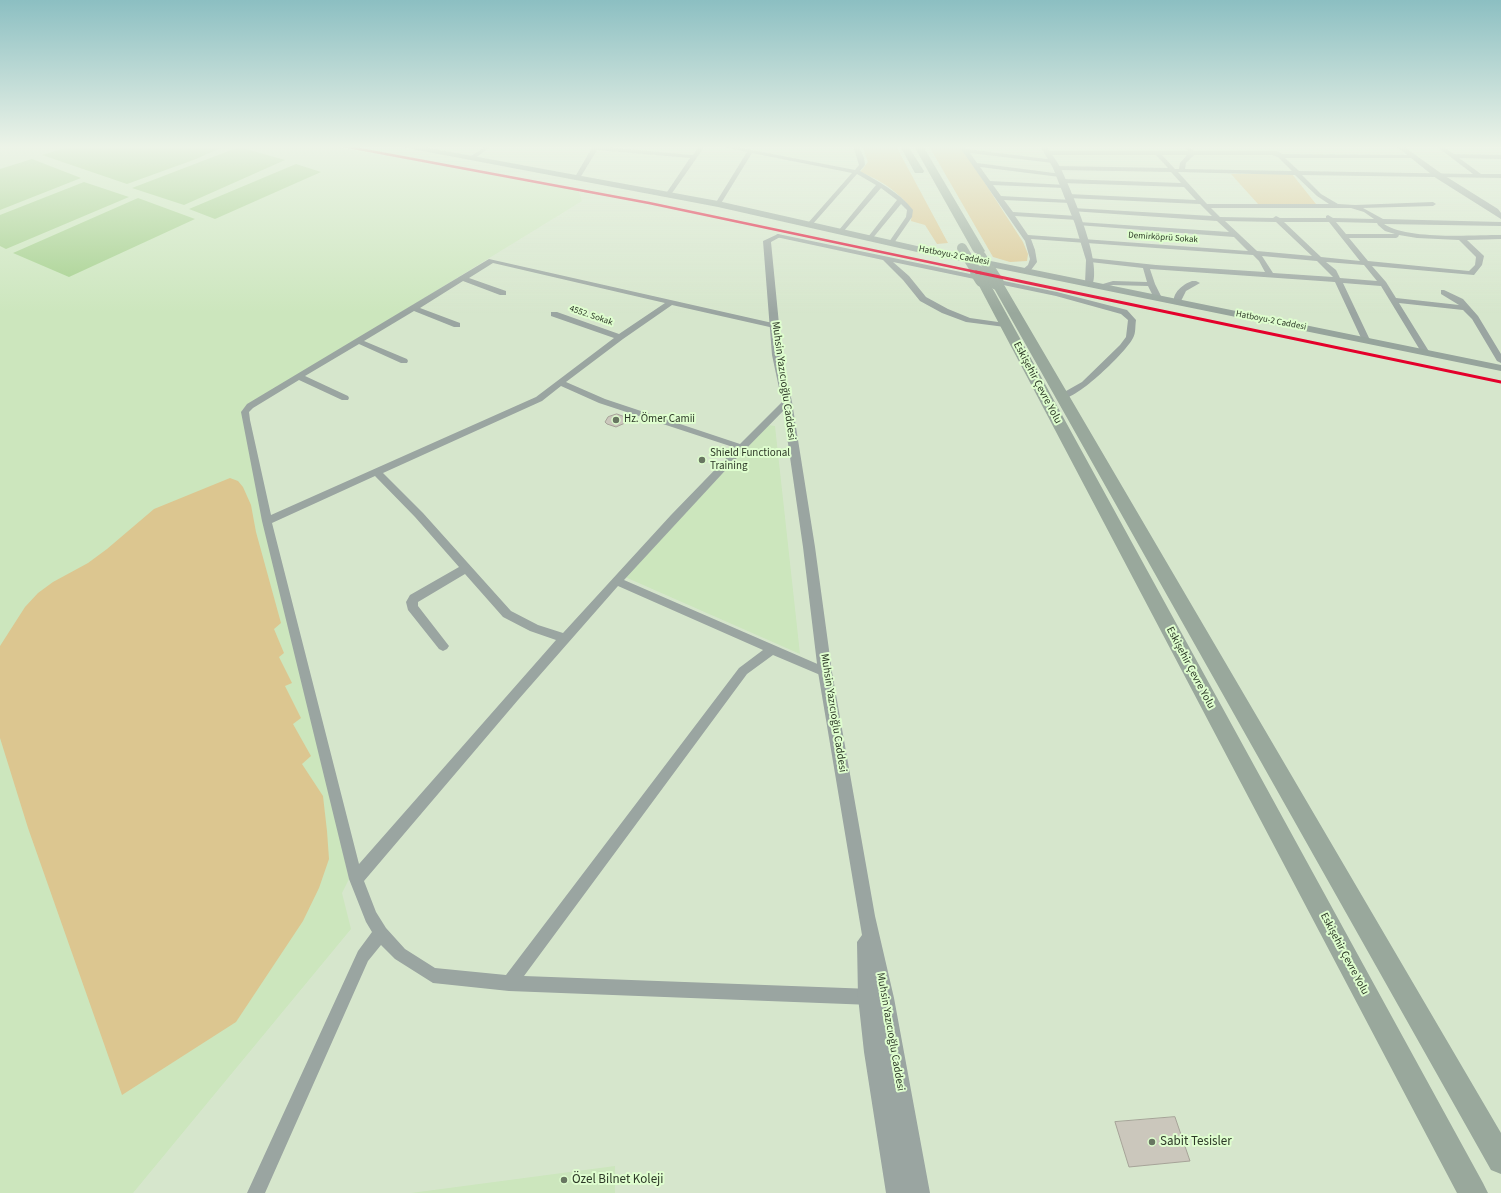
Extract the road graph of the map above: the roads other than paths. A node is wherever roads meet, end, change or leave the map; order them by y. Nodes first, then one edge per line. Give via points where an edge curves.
1 (705, 202) edge
2 (830, 202) edge
3 (866, 202) edge
4 (900, 202) edge
5 (903, 202) edge
6 (950, 202) edge
7 (1002, 202) edge
8 (1064, 202) edge
9 (1070, 202) junction
10 (1202, 202) edge
11 (1330, 202) edge
12 (1481, 202) edge
13 (718, 204) joint
14 (1204, 204) junction
15 (1433, 204) dead end
16 (1265, 206) junction
17 (1319, 206) junction
18 (1338, 206) junction
19 (1352, 206) junction
20 (1498, 212) edge
21 (1010, 214) junction
22 (1501, 217) edge
23 (1220, 220) junction
24 (1279, 220) junction
25 (1331, 220) junction
26 (1382, 220) junction
27 (1078, 221) junction
28 (810, 224) junction
29 (1501, 224) edge
30 (841, 231) junction
31 (1237, 235) junction
32 (778, 236) joint
33 (1344, 236) junction
34 (1413, 236) junction
35 (1025, 237) junction
36 (1460, 237) junction
37 (1501, 237) edge
38 (870, 238) junction
39 (892, 242) junction
40 (1084, 242) junction
41 (960, 244) dead end
42 (1253, 253) junction
43 (885, 258) junction
44 (1319, 259) junction
45 (1090, 260) junction
46 (1366, 263) junction
47 (1146, 266) junction
48 (1026, 270) junction
49 (1270, 275) junction
50 (464, 279) junction
51 (1338, 280) junction
52 (989, 282) junction
53 (1196, 283) dead end
54 (1089, 284) junction
55 (1151, 284) junction
56 (1383, 284) junction
57 (1100, 286) junction
58 (1444, 292) dead end
59 (503, 293) dead end
60 (1158, 298) junction
61 (1393, 300) junction
62 (1177, 301) junction
63 (670, 302) junction
64 (414, 308) junction
65 (1465, 308) junction
66 (554, 314) dead end
67 (457, 325) dead end
68 (1006, 325) junction
69 (774, 326) junction
70 (620, 337) junction
71 (1366, 340) junction
72 (360, 342) junction
73 (1426, 353) junction
74 (404, 360) dead end
75 (1501, 361) edge
76 (1501, 368) edge
77 (300, 377) junction
78 (561, 383) junction
79 (1062, 397) junction
80 (345, 398) dead end
81 (787, 402) junction
82 (741, 447) junction
83 (376, 472) junction
84 (267, 521) junction
85 (467, 568) junction
86 (616, 581) junction
87 (564, 638) junction
88 (443, 646) dead end
89 (772, 650) junction
90 (825, 672) junction
91 (356, 879) junction
92 (381, 933) junction
93 (509, 983) junction
94 (876, 998) junction
95 (1501, 1160) edge
96 (256, 1193) edge
97 (897, 1193) edge
98 (919, 1193) edge
99 (1472, 1193) edge

1 - 13 main road, Hatboyu-2 Caddesi
2 - 28 street
3 - 30 street
4 - 38 street
5 - 39 street via 910,210 909,217
6 - 52 highway, Eskişehir Çevre Yolu, bridge via 979,251
7 - 21 street
8 - 9 street
9 - 14 street
9 - 23 street
9 - 27 street
10 - 14 street
11 - 18 street
12 - 20 street
13 - 28 main road, Hatboyu-2 Caddesi
14 - 16 street
14 - 23 street
15 - 19 street
16 - 17 street
16 - 24 street
17 - 18 street
17 - 25 street
18 - 19 street
19 - 26 street
20 - 22 street
21 - 27 street
21 - 35 street
23 - 24 street
23 - 31 street
24 - 25 street
24 - 44 street
25 - 26 street
25 - 33 street
26 - 29 street
26 - 34 street via 1380,224 1386,230
27 - 31 street
27 - 40 street
28 - 30 main road, Hatboyu-2 Caddesi
30 - 38 main road, Hatboyu-2 Caddesi
31 - 42 street
32 - 43 street
32 - 69 street, Muhsin Yazıcıoğlu Caddesi via 767,241
33 - 34 street
33 - 46 street
34 - 36 street
35 - 40 street, Demirköprü Sokak
35 - 48 street via 1034,260
36 - 37 street
36 - 46 street, Demirköprü Sokak via 1480,256 1477,267 1471,273
38 - 39 main road, Hatboyu-2 Caddesi
39 - 48 main road, Hatboyu-2 Caddesi
40 - 42 street, Demirköprü Sokak
40 - 45 street
41 - 52 highway, Eskişehir Çevre Yolu, bridge
42 - 44 street, Demirköprü Sokak
42 - 49 street via 1262,260
43 - 68 street via 923,299 969,320
43 - 79 street via 1057,294 1124,312 1132,320 1130,337 1123,347 1085,384
44 - 46 street, Demirköprü Sokak
44 - 51 street
45 - 47 street
45 - 54 street
46 - 56 street
47 - 49 street
47 - 55 street
48 - 54 main road, Hatboyu-2 Caddesi
49 - 51 street
50 - 59 street
50 - 63 street via 492,261
50 - 64 street
51 - 56 street
51 - 71 street
52 - 68 highway, Eskişehir Çevre Yolu
52 - 79 highway, Eskişehir Çevre Yolu
53 - 62 street via 1183,289
54 - 57 main road, Hatboyu-2 Caddesi
55 - 57 street via 1114,283
55 - 60 street
56 - 61 street
57 - 60 main road, Hatboyu-2 Caddesi
58 - 65 street via 1460,301
60 - 62 main road, Hatboyu-2 Caddesi
61 - 65 street
61 - 73 street
62 - 71 main road, Hatboyu-2 Caddesi
63 - 69 street
63 - 70 street
64 - 67 street
64 - 72 street
65 - 75 street via 1475,318
66 - 70 street, 4552. Sokak
68 - 99 highway, Eskişehir Çevre Yolu
69 - 81 street, Muhsin Yazıcıoğlu Caddesi
70 - 78 street
71 - 73 main road, Hatboyu-2 Caddesi
72 - 74 street
72 - 77 street
73 - 76 main road, Hatboyu-2 Caddesi
77 - 80 street
77 - 84 street via 250,406 245,412
78 - 82 street via 602,401
78 - 83 street via 539,399
79 - 95 highway, Eskişehir Çevre Yolu
81 - 82 street
81 - 90 street, Muhsin Yazıcıoğlu Caddesi
82 - 86 street
83 - 84 street
83 - 85 street
84 - 91 street
85 - 87 street via 507,614 534,628
85 - 88 street via 414,598 412,602 412,607
86 - 87 street
86 - 89 street
87 - 91 street
89 - 90 street
89 - 93 street via 743,671
90 - 94 street, Muhsin Yazıcıoğlu Caddesi via 866,916
91 - 92 street via 368,911
92 - 93 street via 400,954 433,975
92 - 96 street via 363,956
93 - 94 street
94 - 97 street via 875,1060
94 - 98 street, Muhsin Yazıcıoğlu Caddesi

